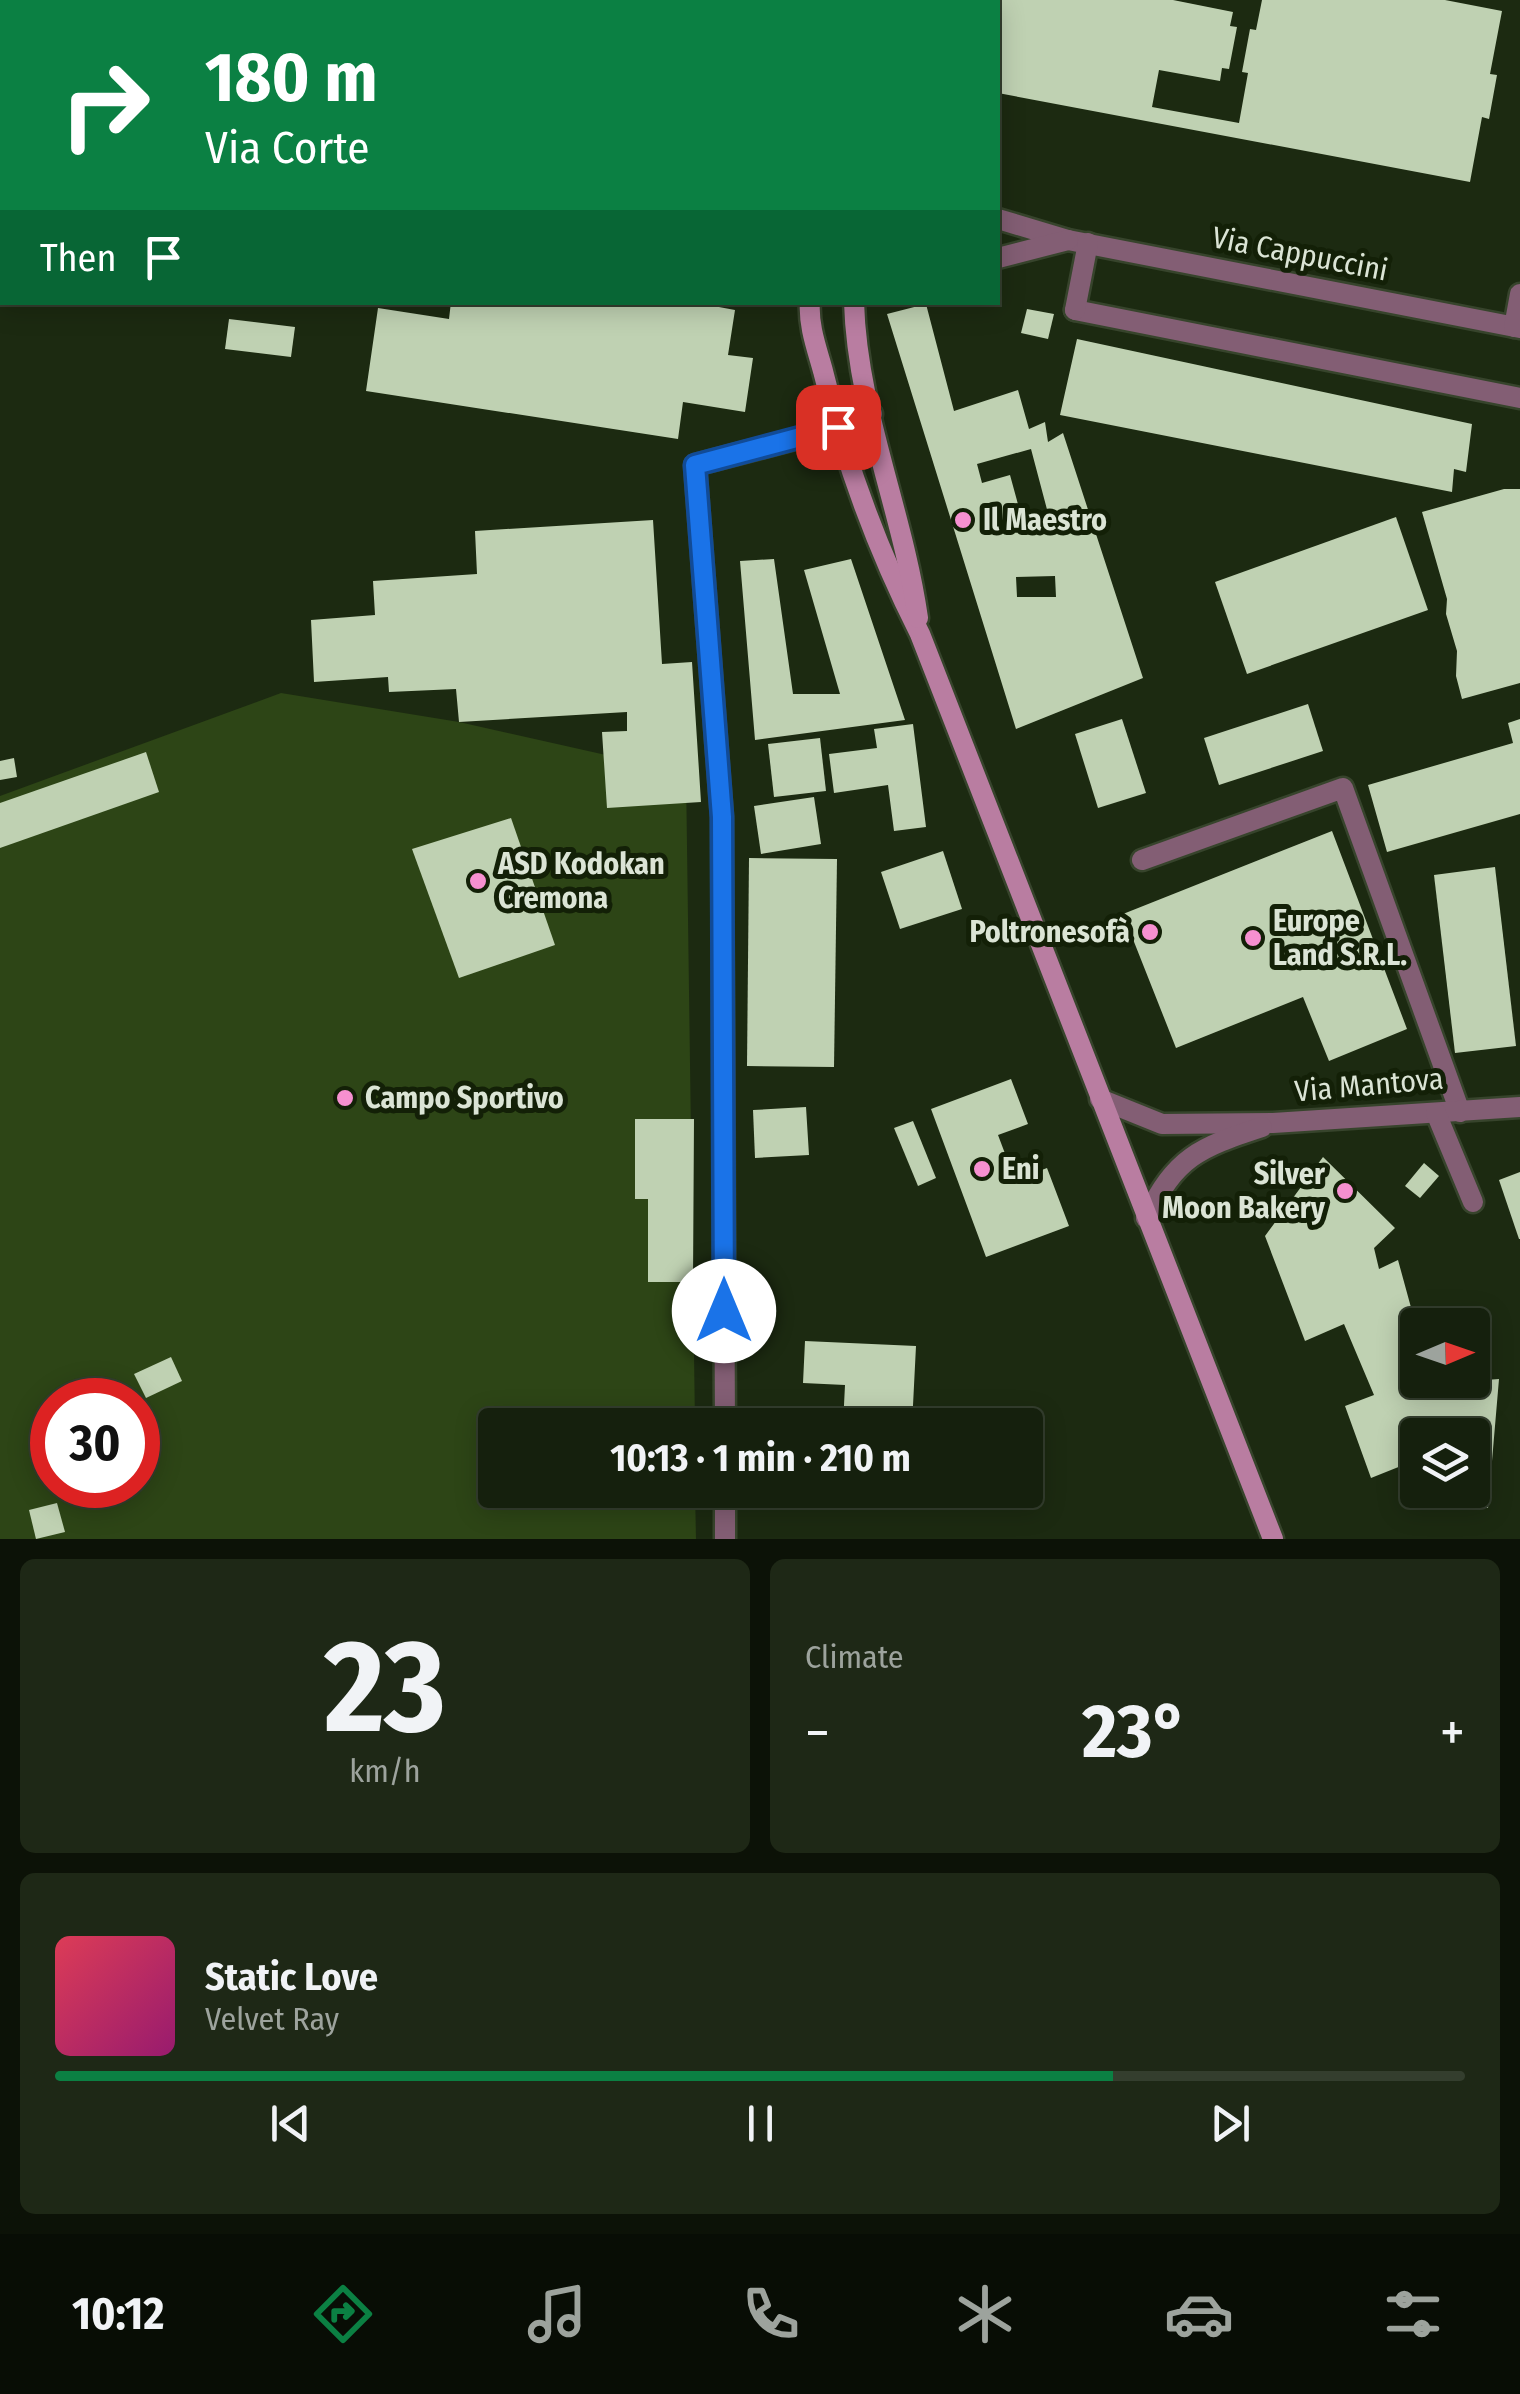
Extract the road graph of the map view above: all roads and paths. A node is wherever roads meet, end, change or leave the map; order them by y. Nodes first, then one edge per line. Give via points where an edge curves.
1 (1000, 220) edge
2 (1078, 241) junction
3 (1000, 258) edge
4 (1520, 294) edge
5 (810, 305) edge
6 (854, 305) edge
7 (1517, 327) edge
8 (1520, 398) edge
9 (872, 414) junction
10 (838, 427) junction
11 (920, 634) junction
12 (1142, 860) dead end
13 (1100, 1098) junction
14 (1520, 1107) edge
15 (1460, 1112) junction
16 (1436, 1113) junction
17 (1273, 1124) junction
18 (1473, 1202) dead end
19 (1146, 1218) junction
20 (724, 1408) edge
21 (725, 1508) edge
22 (725, 1539) edge
23 (1273, 1539) edge

1 - 2 street, Via Cappuccini
2 - 3 street, Via Cappuccini
2 - 7 street, Via Cappuccini
2 - 8 street via 1075,310
4 - 7 street
5 - 10 main road
6 - 9 main road
9 - 10 street
9 - 11 main road via 911,568
10 - 11 main road via 884,562
10 - 20 street via 695,465 722,817
11 - 13 main road
12 - 15 street, Via Mantova via 1343,788
13 - 17 street, Via Mantova via 1162,1124
13 - 19 main road
14 - 15 street
15 - 16 street, Via Mantova
16 - 17 street, Via Mantova
16 - 18 street
17 - 19 street, Via Mantova via 1225,1139 1177,1166
19 - 23 main road
21 - 22 street

